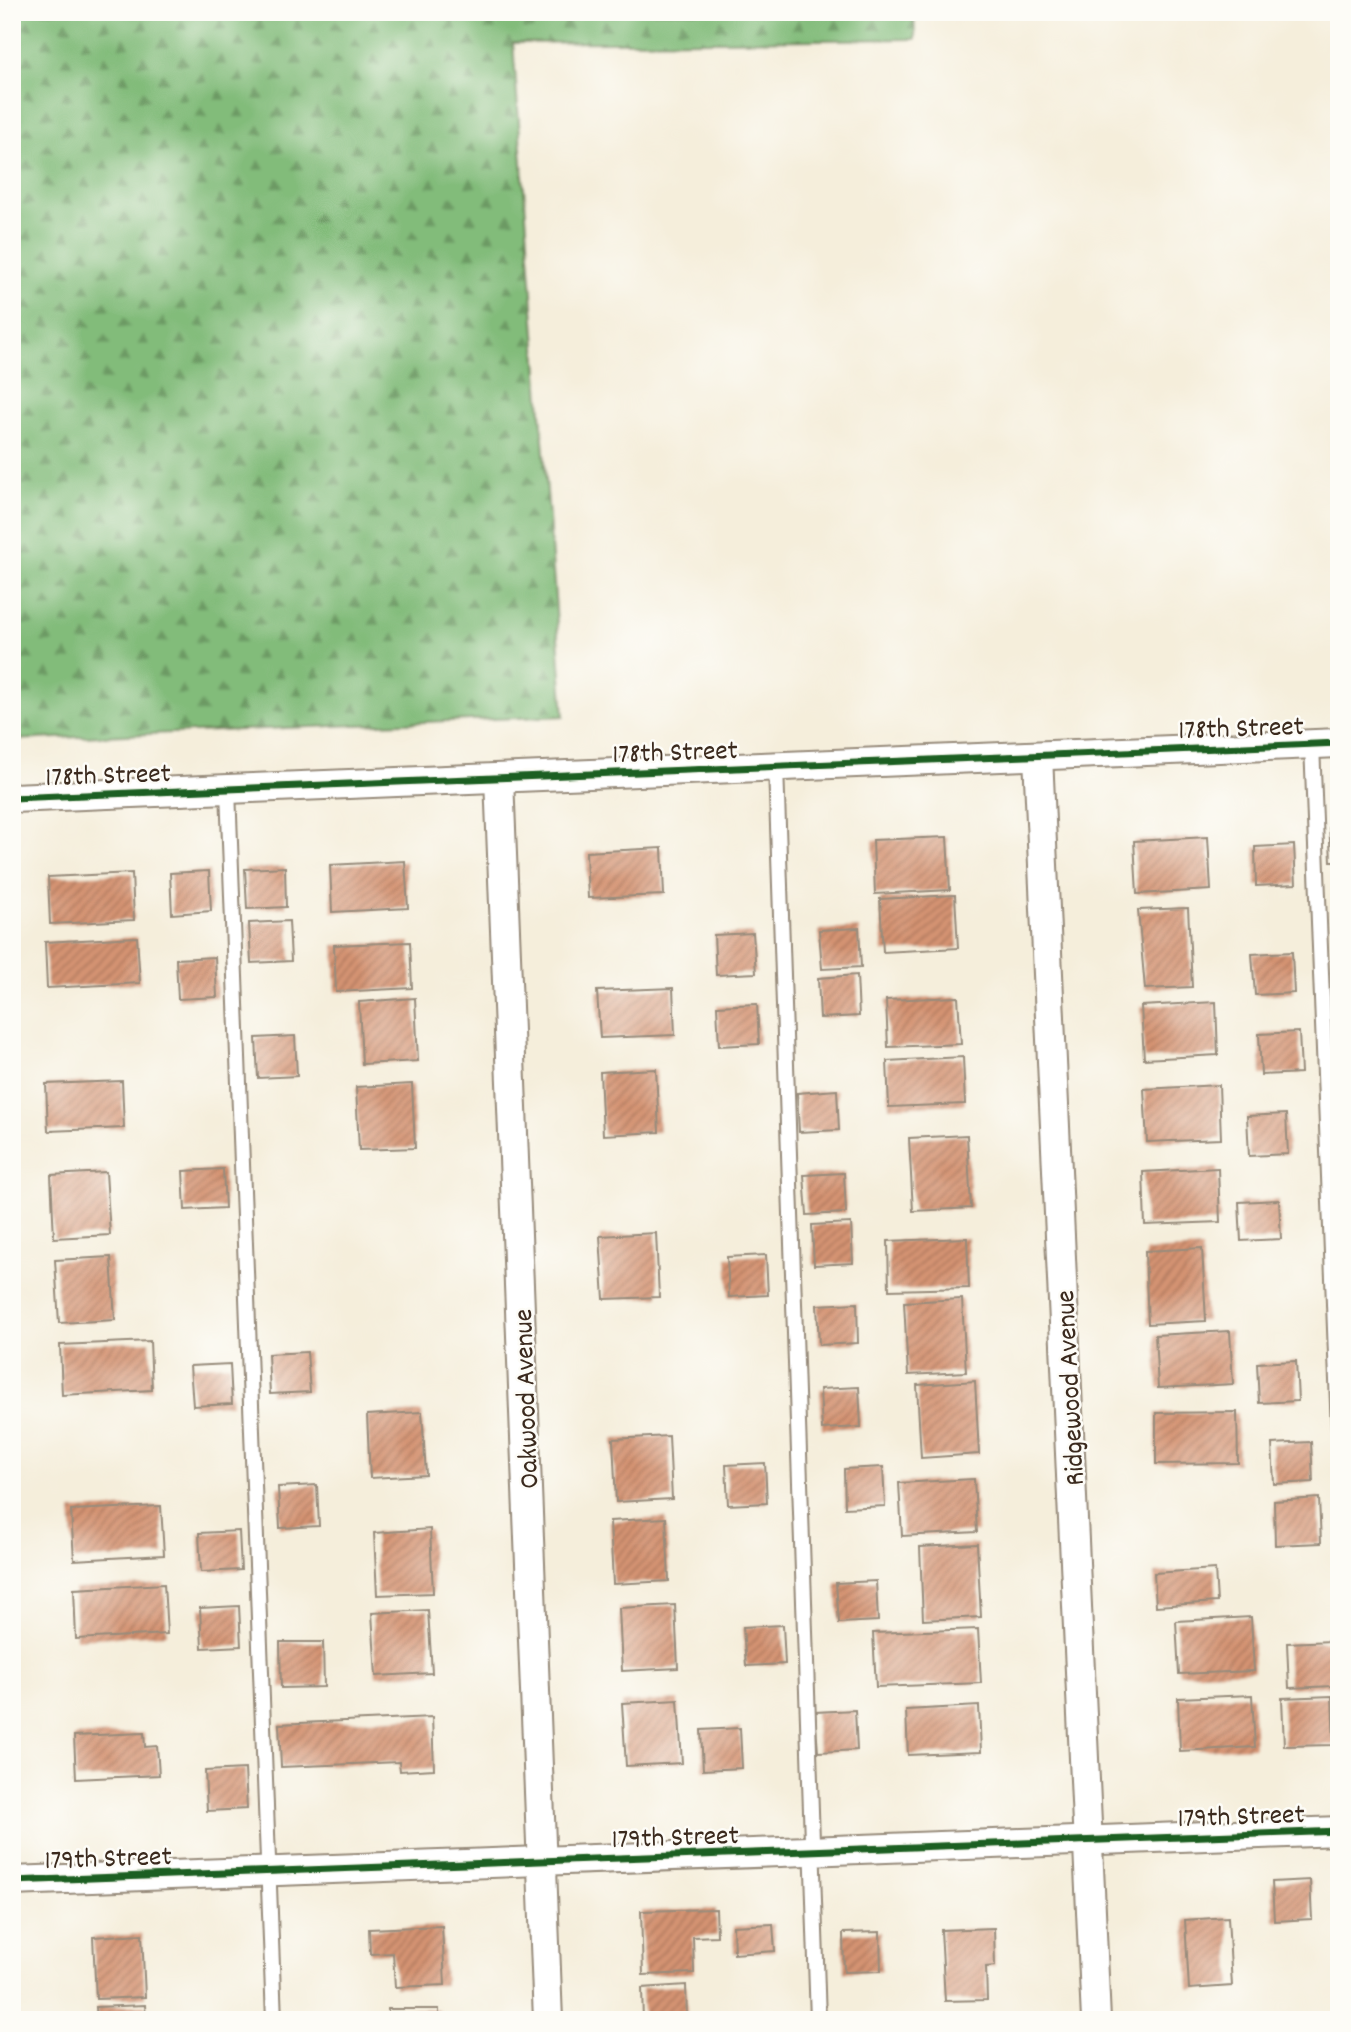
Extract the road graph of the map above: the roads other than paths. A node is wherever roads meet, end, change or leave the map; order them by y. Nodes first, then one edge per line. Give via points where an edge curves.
1 (1325, 744) edge
2 (1038, 755) junction
3 (776, 766) junction
4 (499, 778) junction
5 (228, 789) junction
6 (12, 798) edge
7 (1339, 1431) edge
8 (1339, 1831) edge
9 (1089, 1840) junction
10 (811, 1851) junction
11 (542, 1861) junction
12 (268, 1872) junction
13 (12, 1881) edge
14 (274, 2020) edge
15 (548, 2020) edge
16 (818, 2020) edge
17 (1096, 2020) edge

1 - 2 street, 178th Street
1 - 7 lane
2 - 3 street, 178th Street
2 - 9 street, Ridgewood Avenue
3 - 4 street, 178th Street
3 - 10 lane
4 - 5 street, 178th Street
4 - 11 street, Oakwood Avenue
5 - 6 street, 178th Street
5 - 12 lane
8 - 9 street, 179th Street
9 - 10 street, 179th Street
9 - 17 street, Ridgewood Avenue
10 - 11 street, 179th Street
10 - 16 lane
11 - 12 street, 179th Street
11 - 15 street, Oakwood Avenue
12 - 13 street, 179th Street
12 - 14 lane

